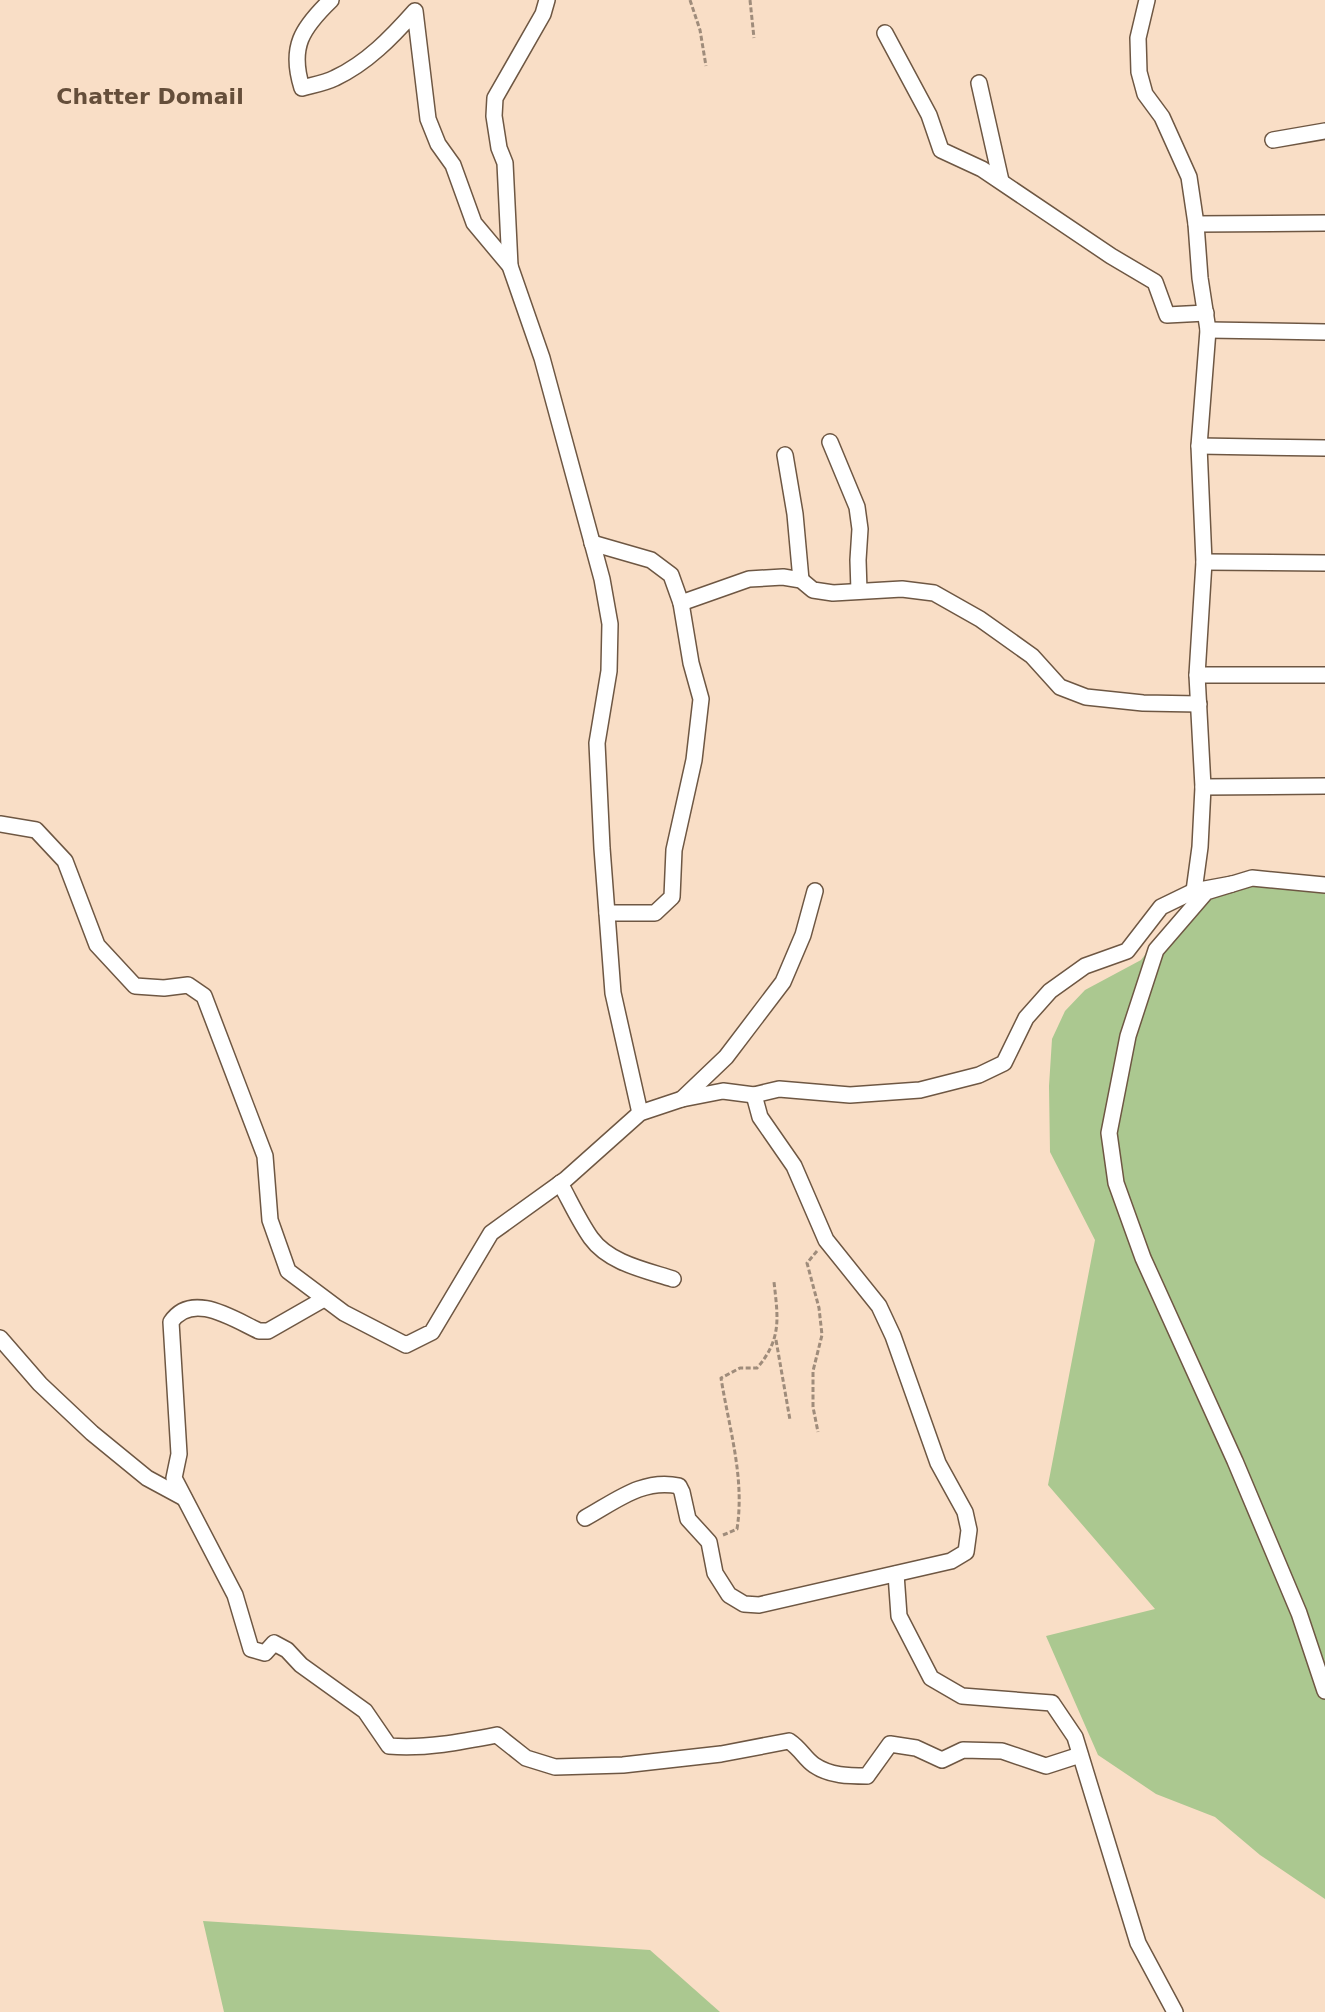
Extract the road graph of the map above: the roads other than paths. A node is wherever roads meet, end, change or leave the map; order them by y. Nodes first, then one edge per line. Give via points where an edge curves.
1 (331, 0) edge
2 (547, 0) edge
3 (1147, 0) edge
4 (885, 33) dead end
5 (979, 83) dead end
6 (1325, 131) edge
7 (1273, 140) dead end
8 (1001, 181) junction
9 (1325, 223) edge
10 (1196, 224) junction
11 (510, 266) junction
12 (1206, 313) junction
13 (1208, 330) junction
14 (1325, 332) edge
15 (830, 442) dead end
16 (1199, 446) junction
17 (1325, 448) edge
18 (785, 456) dead end
19 (592, 543) junction
20 (1204, 562) junction
21 (1325, 563) edge
22 (801, 580) junction
23 (859, 591) junction
24 (681, 602) junction
25 (1325, 674) edge
26 (1197, 675) junction
27 (1199, 704) junction
28 (1325, 786) edge
29 (1203, 787) junction
30 (0, 824) edge
31 (1232, 884) junction
32 (1325, 885) edge
33 (815, 891) dead end
34 (1194, 891) junction
35 (607, 913) junction
36 (754, 1096) junction
37 (682, 1099) junction
38 (640, 1112) junction
39 (560, 1183) junction
40 (673, 1279) dead end
41 (324, 1299) junction
42 (0, 1338) edge
43 (184, 1498) junction
44 (586, 1518) dead end
45 (896, 1574) junction
46 (1325, 1690) edge
47 (1080, 1755) junction
48 (1175, 2012) edge

1 - 11 street via 300,37 296,68 302,88 335,78 368,58 391,39 415,11 428,119 438,144 453,166 474,223
2 - 11 street via 543,14 495,98 494,116 505,163
3 - 10 street via 1138,38 1139,72 1144,94 1162,118 1189,177
4 - 8 street via 929,116 941,150
5 - 8 street
6 - 7 street
8 - 12 street via 1155,282 1167,315
9 - 10 street
10 - 12 street
11 - 19 street via 542,358
12 - 13 street
13 - 14 street
13 - 16 street
15 - 23 street via 857,507
16 - 17 street
16 - 20 street
18 - 22 street
19 - 24 street via 651,560 671,575
19 - 35 street via 610,624 609,671 597,743
20 - 21 street
20 - 26 street
22 - 23 street via 813,590 833,593
22 - 24 street via 749,578
23 - 27 street via 902,588 934,594 980,620 1032,656 1060,687 1086,697
24 - 35 street via 691,663 701,699 694,760 674,850 672,897 655,913
25 - 26 street
26 - 27 street
27 - 29 street
28 - 29 street
29 - 34 street
30 - 41 street via 36,830 65,861 98,945 135,986 164,988 188,985 204,996 265,1156 270,1220 288,1271
31 - 32 street via 1252,878
31 - 34 street
31 - 46 street via 1206,892 1156,950 1128,1036 1109,1133 1116,1183 1143,1258 1235,1461 1299,1613
33 - 37 street via 803,935 783,982 726,1057
34 - 36 street via 1162,907 1127,950 1085,966 1050,991 1026,1018 1004,1063 979,1075 920,1090 850,1095 779,1090
35 - 38 street via 613,992
36 - 37 street via 724,1092
36 - 45 street via 760,1117 794,1166 826,1240 879,1306 893,1336 938,1463 966,1512 966,1552 951,1561
37 - 38 street
38 - 39 street
39 - 40 street via 591,1238 605,1252 634,1267
39 - 41 street via 491,1233 432,1332 406,1345
41 - 43 street via 268,1331 259,1331 207,1308 190,1308 177,1313 171,1322 179,1454 174,1478
42 - 43 street via 40,1384 92,1433 146,1478
43 - 47 street via 235,1594 251,1649 265,1653 274,1643 287,1650 301,1665 365,1711 389,1746 453,1743 497,1735 526,1758 555,1767 623,1765 721,1754 789,1741 801,1748 814,1765 840,1776 867,1776 890,1744 916,1748 942,1760 963,1750 1002,1751 1046,1766
44 - 45 street via 644,1486 666,1483 679,1486 688,1519 709,1542 715,1573 729,1595 744,1604 759,1605
45 - 47 street via 899,1616 931,1678 962,1696 1052,1703 1074,1737
47 - 48 street via 1138,1943

